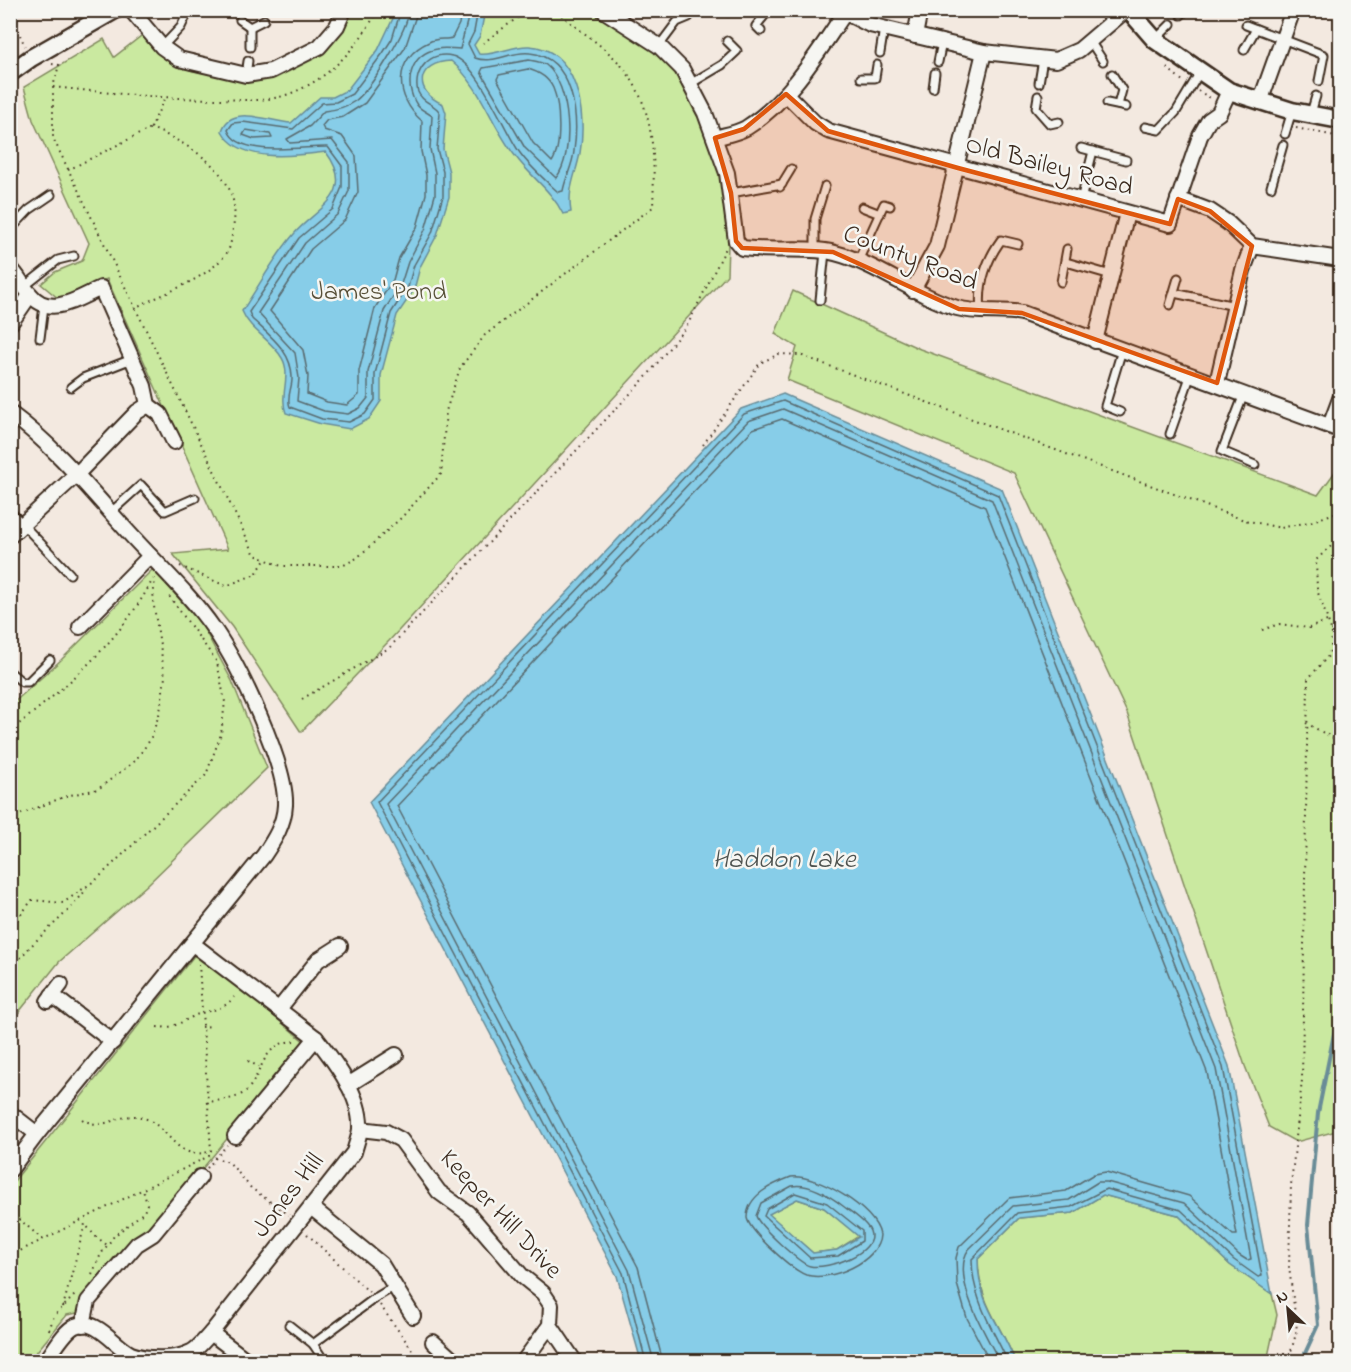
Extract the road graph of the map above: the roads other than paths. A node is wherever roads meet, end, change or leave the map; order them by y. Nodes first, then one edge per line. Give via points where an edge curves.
1 (115, 10) edge
2 (131, 10) edge
3 (189, 10) edge
4 (344, 10) edge
5 (603, 10) edge
6 (769, 10) edge
7 (920, 10) edge
8 (1128, 10) edge
9 (1293, 10) edge
10 (842, 12) edge
11 (689, 17) dead end
12 (240, 20) dead end
13 (264, 20) dead end
14 (1171, 24) dead end
15 (1246, 25) dead end
16 (250, 27) junction
17 (884, 28) junction
18 (1256, 29) junction
19 (761, 31) dead end
20 (915, 36) junction
21 (1155, 40) junction
22 (727, 41) dead end
23 (1090, 41) junction
24 (1282, 41) junction
25 (942, 42) junction
26 (659, 46) junction
27 (162, 47) junction
28 (250, 47) dead end
29 (1244, 50) dead end
30 (984, 52) junction
31 (880, 53) dead end
32 (1043, 59) junction
33 (248, 61) dead end
34 (1103, 61) dead end
35 (938, 62) dead end
36 (877, 65) dead end
37 (1200, 72) junction
38 (10, 73) edge
39 (935, 73) dead end
40 (1112, 74) dead end
41 (246, 75) junction
42 (861, 78) dead end
43 (1319, 81) dead end
44 (1039, 83) dead end
45 (690, 84) junction
46 (933, 88) dead end
47 (1229, 91) junction
48 (786, 94) junction
49 (1038, 96) dead end
50 (1316, 96) dead end
51 (1260, 102) junction
52 (1107, 103) dead end
53 (1118, 105) junction
54 (1126, 107) dead end
55 (1292, 111) junction
56 (1311, 115) junction
57 (1341, 120) edge
58 (1059, 123) dead end
59 (1145, 127) dead end
60 (1286, 134) dead end
61 (715, 138) junction
62 (1283, 145) dead end
63 (1081, 148) dead end
64 (1093, 151) junction
65 (1126, 160) dead end
66 (1089, 167) dead end
67 (958, 168) junction
68 (791, 169) dead end
69 (1085, 183) dead end
70 (825, 186) dead end
71 (1271, 187) dead end
72 (731, 193) junction
73 (51, 195) dead end
74 (1178, 199) junction
75 (1081, 201) junction
76 (890, 206) dead end
77 (862, 207) dead end
78 (1127, 213) junction
79 (880, 214) junction
80 (10, 230) edge
81 (1018, 244) dead end
82 (1252, 246) junction
83 (1067, 249) dead end
84 (820, 252) junction
85 (74, 256) dead end
86 (1341, 259) edge
87 (858, 261) junction
88 (1066, 262) junction
89 (10, 268) edge
90 (1111, 275) junction
91 (1178, 278) dead end
92 (1061, 282) dead end
93 (27, 290) junction
94 (913, 290) junction
95 (1174, 293) junction
96 (820, 300) dead end
97 (1170, 304) dead end
98 (44, 306) junction
99 (1235, 306) junction
100 (981, 311) junction
101 (10, 324) edge
102 (40, 338) dead end
103 (1095, 341) junction
104 (1122, 350) junction
105 (1341, 355) edge
106 (132, 359) junction
107 (1341, 361) edge
108 (1191, 374) junction
109 (1217, 383) junction
110 (71, 387) dead end
111 (1244, 394) junction
112 (1340, 399) edge
113 (148, 405) junction
114 (1120, 412) dead end
115 (10, 413) edge
116 (1335, 428) edge
117 (1170, 434) dead end
118 (174, 442) dead end
119 (1255, 465) dead end
120 (76, 475) junction
121 (195, 498) dead end
122 (10, 511) edge
123 (110, 513) junction
124 (23, 524) junction
125 (10, 536) edge
126 (154, 565) junction
127 (70, 573) dead end
128 (80, 627) dead end
129 (50, 660) dead end
130 (10, 672) edge
131 (340, 946) dead end
132 (196, 949) junction
133 (54, 993) dead end
134 (279, 1009) junction
135 (309, 1040) junction
136 (112, 1042) junction
137 (396, 1055) dead end
138 (348, 1085) junction
139 (10, 1113) edge
140 (360, 1129) junction
141 (37, 1134) junction
142 (235, 1136) road end
143 (10, 1170) edge
144 (200, 1177) road end
145 (311, 1207) junction
146 (153, 1234) junction
147 (164, 1245) dead end
148 (395, 1286) junction
149 (412, 1316) dead end
150 (550, 1324) junction
151 (83, 1325) junction
152 (289, 1325) dead end
153 (211, 1333) junction
154 (433, 1342) dead end
155 (313, 1344) junction
156 (45, 1362) edge
157 (249, 1362) edge
158 (325, 1362) edge
159 (455, 1362) edge
160 (523, 1362) edge
161 (575, 1362) edge

1 - 38 street
2 - 27 street
3 - 27 lane via 181,27
4 - 41 street via 337,26 319,47 271,71
5 - 26 street
6 - 19 lane via 756,26
7 - 20 street
8 - 21 street
8 - 23 street
9 - 24 street
10 - 17 street
10 - 48 street via 805,72
11 - 26 lane via 677,22
12 - 16 lane
13 - 16 lane
14 - 21 lane
15 - 18 lane
16 - 28 lane
17 - 20 street
17 - 31 lane
18 - 24 lane
18 - 29 lane
20 - 25 street
21 - 37 street
22 - 45 lane via 737,51
23 - 32 street via 1062,58
23 - 34 lane
24 - 43 lane via 1324,55
24 - 51 street
25 - 30 street
25 - 35 lane
26 - 45 street via 682,69
27 - 41 street via 196,65
30 - 32 street
30 - 67 street
32 - 44 lane
33 - 41 lane
36 - 42 lane via 875,78
37 - 47 street
37 - 59 lane via 1176,112 1159,130
39 - 46 lane
40 - 53 lane via 1122,90
45 - 61 street
47 - 51 street
47 - 74 street, Old Bailey Road via 1219,113 1209,120 1200,136
48 - 61 street via 744,129
48 - 67 street, Old Bailey Road via 814,123 828,130
49 - 58 lane via 1036,108 1050,124
50 - 56 lane
51 - 55 street
52 - 53 lane
53 - 54 lane
55 - 56 street
55 - 60 lane
56 - 57 street
61 - 72 street
62 - 71 lane
63 - 64 lane
64 - 65 lane
64 - 66 lane
67 - 75 street, Old Bailey Road
67 - 94 street via 937,246
68 - 72 lane via 780,187
69 - 75 lane
70 - 84 lane via 815,219
72 - 84 street, County Road via 736,241 742,248
73 - 80 lane
74 - 78 street, Old Bailey Road via 1170,224
74 - 82 street via 1210,211
75 - 78 street, Old Bailey Road
76 - 79 lane via 884,204
77 - 79 lane
78 - 90 street
79 - 87 lane
81 - 100 lane via 1001,240 993,251 979,290
82 - 86 street
82 - 99 street
83 - 88 lane
84 - 87 street, County Road
84 - 96 lane
85 - 93 lane via 58,260
87 - 94 street, County Road
88 - 90 lane
88 - 92 lane
89 - 93 street
90 - 103 street
91 - 95 lane
93 - 98 street
93 - 101 street
94 - 100 street, County Road via 959,309
95 - 97 lane
95 - 99 lane
98 - 102 lane
98 - 106 street via 57,307 101,288
99 - 109 street
100 - 103 street, County Road via 1002,309 1022,313
103 - 104 street, County Road
104 - 108 street, County Road
104 - 114 lane via 1105,406
105 - 107 lane
106 - 110 lane via 83,378
106 - 113 street
108 - 109 street, County Road
108 - 117 lane
109 - 111 street, County Road
111 - 116 street, County Road
111 - 119 lane via 1222,451
112 - 116 street, County Road
113 - 118 street via 160,414
113 - 120 street
115 - 120 street
120 - 123 street
120 - 124 street
121 - 123 lane via 165,510 141,485
122 - 124 lane
123 - 126 street
124 - 125 street
124 - 127 lane
126 - 128 street
126 - 132 street via 189,596 215,630 237,669 282,773 285,806 279,833
129 - 130 lane via 28,682
131 - 134 street via 318,960
132 - 134 street
132 - 136 street
133 - 136 street
134 - 135 street
135 - 138 street via 332,1057
135 - 142 street
136 - 141 street
137 - 138 street
138 - 140 street
139 - 141 street
140 - 145 street, Jones Hill via 354,1152
140 - 150 street, Keeper Hill Drive via 386,1132 402,1140 439,1191 468,1214 522,1276 543,1293 551,1305
141 - 143 street
144 - 146 street
145 - 148 street via 381,1264
145 - 153 street, Jones Hill
146 - 147 street
146 - 151 street via 137,1244 88,1301
148 - 149 street
148 - 155 lane
150 - 160 street
150 - 161 street
151 - 153 street, Jones Hill via 93,1326 131,1353 145,1357 174,1357 192,1352
151 - 156 street via 73,1327
152 - 155 lane
153 - 157 street
154 - 159 street
155 - 158 lane

